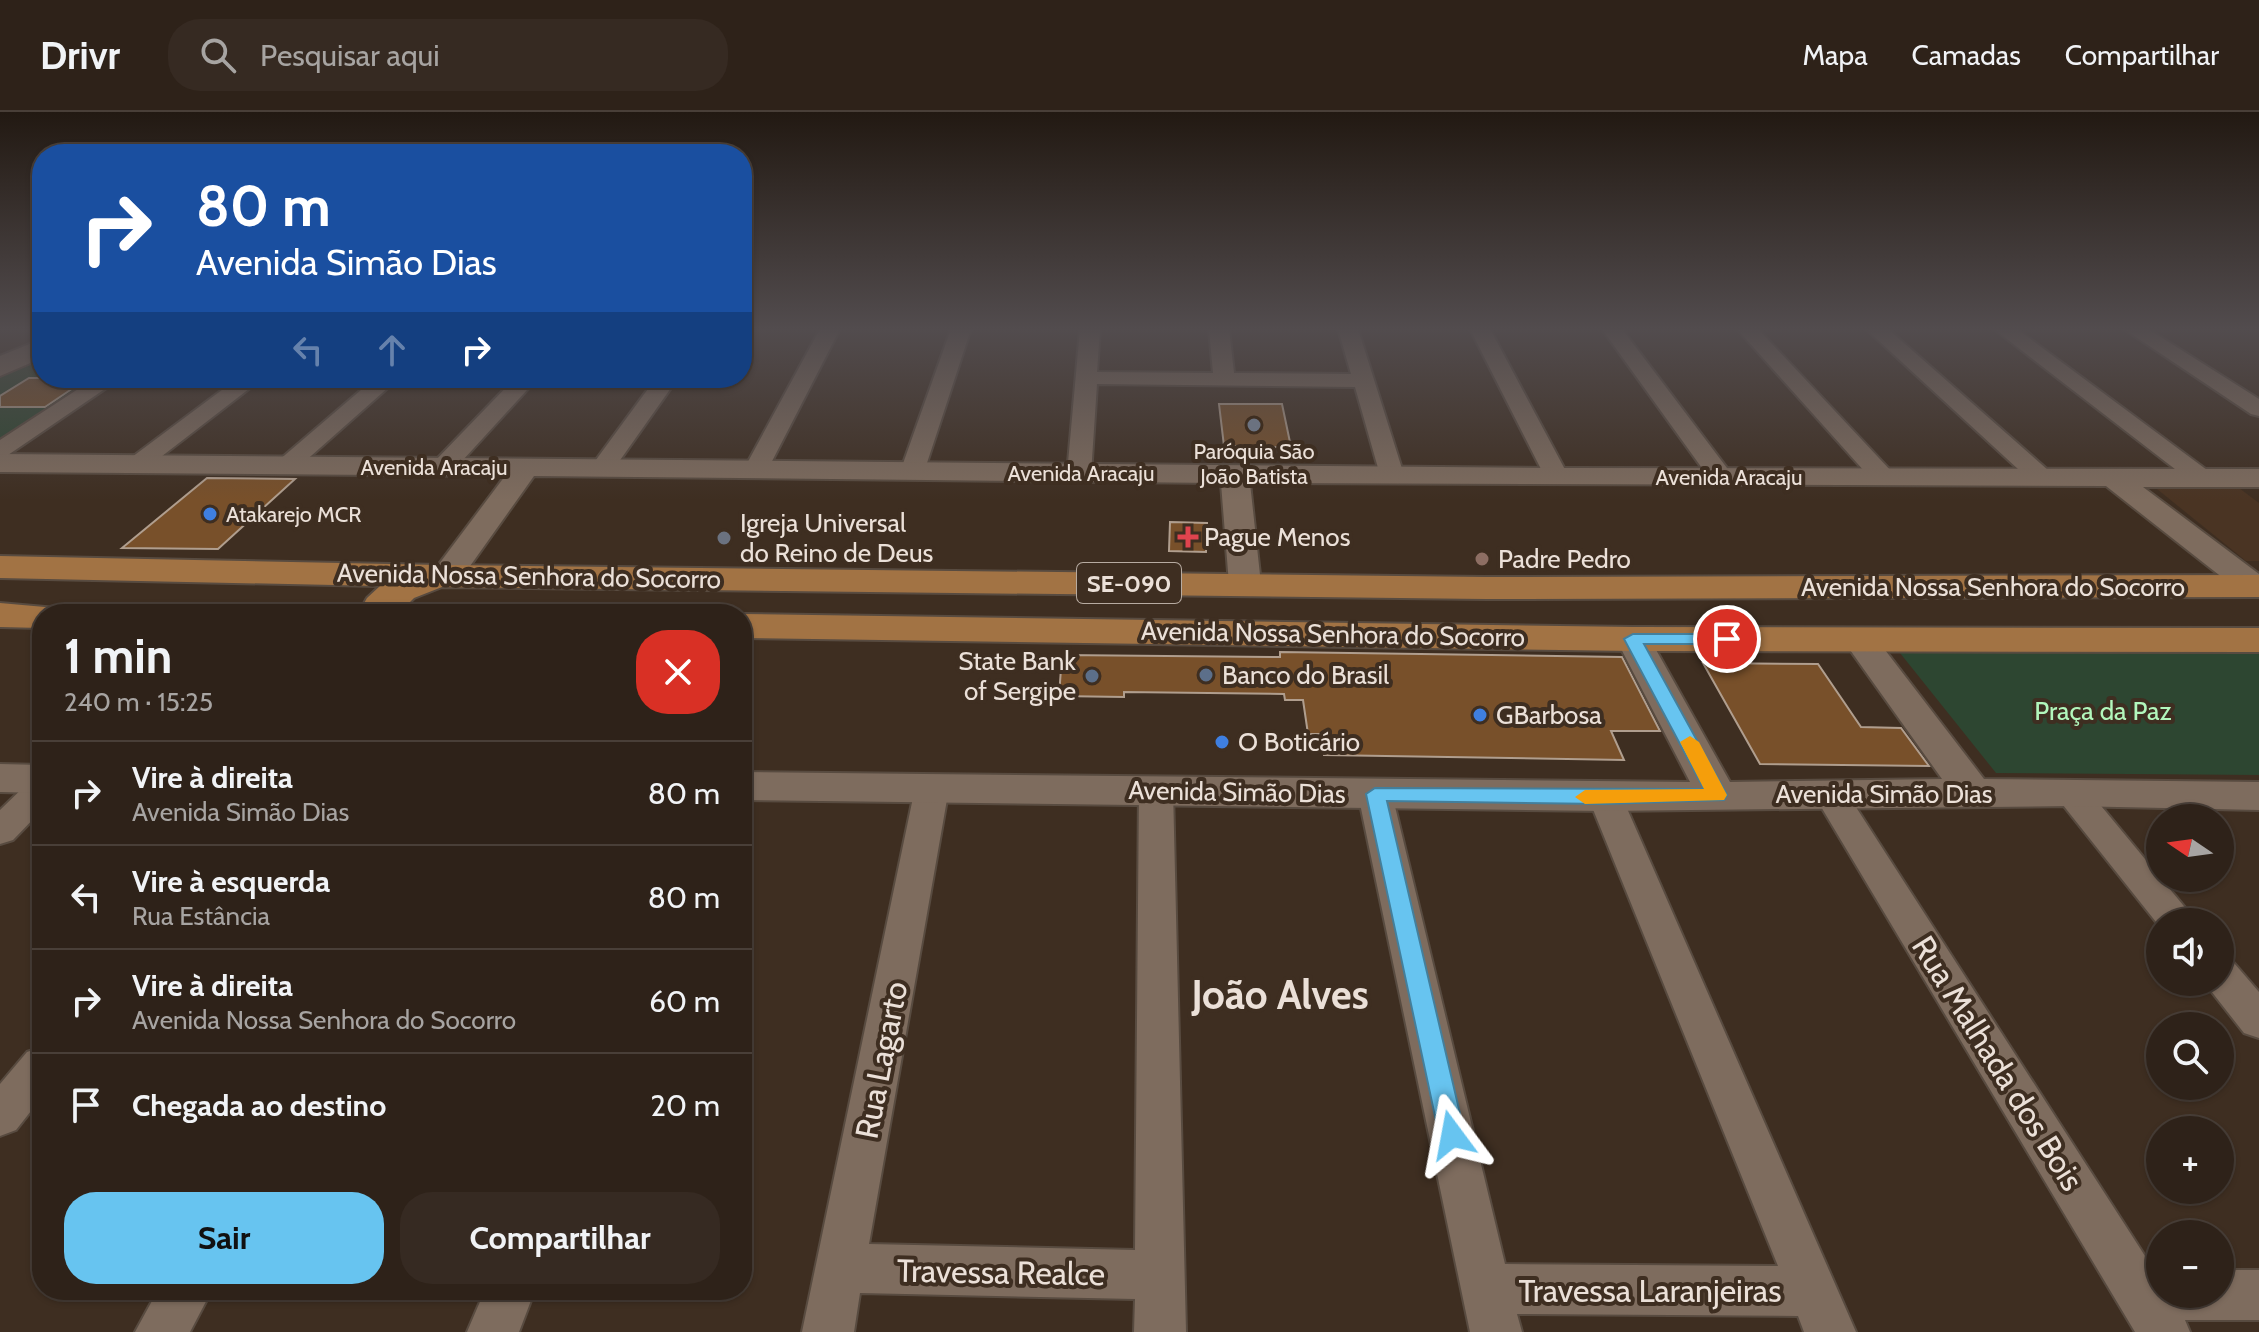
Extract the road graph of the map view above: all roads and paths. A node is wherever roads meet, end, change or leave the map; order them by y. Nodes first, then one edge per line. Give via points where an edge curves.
1 (800, 386) edge
2 (941, 386) edge
3 (1086, 386) edge
4 (1365, 386) edge
5 (1510, 386) edge
6 (1654, 386) edge
7 (1799, 386) edge
8 (1940, 386) edge
9 (2080, 386) edge
10 (2223, 386) edge
11 (95, 388) edge
12 (239, 388) edge
13 (376, 388) edge
14 (518, 388) edge
15 (660, 388) edge
16 (2259, 409) edge
17 (0, 450) edge
18 (0, 463) edge
19 (136, 465) junction
20 (286, 466) junction
21 (443, 467) junction
22 (526, 468) junction
23 (602, 468) junction
24 (756, 469) junction
25 (912, 472) junction
26 (1079, 474) junction
27 (1235, 474) junction
28 (1392, 475) junction
29 (2040, 476) junction
30 (1557, 477) junction
31 (1721, 477) junction
32 (1883, 477) junction
33 (2112, 477) junction
34 (2202, 478) junction
35 (2259, 478) edge
36 (0, 567) edge
37 (443, 576) junction
38 (976, 580) junction
39 (1245, 584) junction
40 (2256, 586) edge
41 (384, 604) edge
42 (0, 615) edge
43 (32, 616) edge
44 (752, 626) edge
45 (970, 629) junction
46 (1633, 639) junction
47 (1860, 640) junction
48 (2259, 640) edge
49 (0, 778) edge
50 (32, 779) edge
51 (752, 786) edge
52 (932, 788) junction
53 (1156, 790) junction
54 (2071, 792) junction
55 (1973, 793) junction
56 (1375, 794) junction
57 (1717, 795) junction
58 (1831, 795) junction
59 (2259, 796) edge
60 (1605, 797) junction
61 (32, 799) edge
62 (0, 831) edge
63 (2166, 908) edge
64 (2234, 991) edge
65 (2259, 1021) edge
66 (32, 1077) edge
67 (0, 1116) edge
68 (842, 1268) junction
69 (1160, 1275) junction
70 (2259, 1295) edge
71 (181, 1300) edge
72 (506, 1300) edge
73 (1491, 1311) edge
74 (1822, 1312) edge
75 (2153, 1314) edge
76 (161, 1332) edge
77 (493, 1332) edge
78 (828, 1332) edge
79 (1160, 1332) edge

1 - 24 street
2 - 25 street
3 - 26 street
4 - 28 street
5 - 30 street
6 - 31 street
7 - 32 street
8 - 29 street
9 - 34 street
10 - 16 street
11 - 17 street
12 - 19 street
13 - 20 street
14 - 21 street
15 - 23 street
18 - 19 street, Avenida Aracaju
19 - 20 street, Avenida Aracaju
20 - 21 street, Avenida Aracaju
21 - 22 street, Avenida Aracaju
22 - 23 street, Avenida Aracaju
22 - 37 street
23 - 24 street, Avenida Aracaju
24 - 25 street, Avenida Aracaju
25 - 26 street, Avenida Aracaju
26 - 27 street, Avenida Aracaju
27 - 28 street, Avenida Aracaju
27 - 39 street
28 - 30 street, Avenida Aracaju
29 - 32 street, Avenida Aracaju
29 - 33 street, Avenida Aracaju
30 - 31 street, Avenida Aracaju
31 - 32 street, Avenida Aracaju
33 - 34 street, Avenida Aracaju
33 - 40 street
34 - 35 street, Avenida Aracaju
36 - 37 main road, Avenida Nossa Senhora do Socorro / SE-090
37 - 38 main road, Avenida Nossa Senhora do Socorro / SE-090
37 - 41 main road via 405,588
38 - 39 main road, Avenida Nossa Senhora do Socorro / SE-090
38 - 45 main road via 1007,589 1014,598 1003,614
39 - 40 main road, Avenida Nossa Senhora do Socorro / SE-090
42 - 43 main road
44 - 45 main road, Avenida Nossa Senhora do Socorro / SE-090
45 - 46 main road, Avenida Nossa Senhora do Socorro / SE-090
46 - 47 main road, Avenida Nossa Senhora do Socorro / SE-090
46 - 57 street
47 - 48 main road, Avenida Nossa Senhora do Socorro / SE-090
47 - 55 street
49 - 50 street
51 - 52 street, Avenida Simão Dias
52 - 53 street, Avenida Simão Dias
52 - 68 street, Rua Lagarto
53 - 56 street, Avenida Simão Dias
53 - 69 street
54 - 55 street, Avenida Simão Dias
54 - 59 street, Avenida Simão Dias
54 - 63 street
55 - 58 street, Avenida Simão Dias
56 - 60 street, Avenida Simão Dias
56 - 73 street
57 - 58 street, Avenida Simão Dias
57 - 60 street, Avenida Simão Dias
58 - 75 street, Rua Malhada dos Bois
60 - 74 street
61 - 62 street
64 - 65 street
66 - 67 street
68 - 69 street, Travessa Realce
68 - 78 street, Rua Lagarto
69 - 79 street
70 - 75 street
71 - 76 street
72 - 77 street
73 - 74 street, Travessa Laranjeiras

